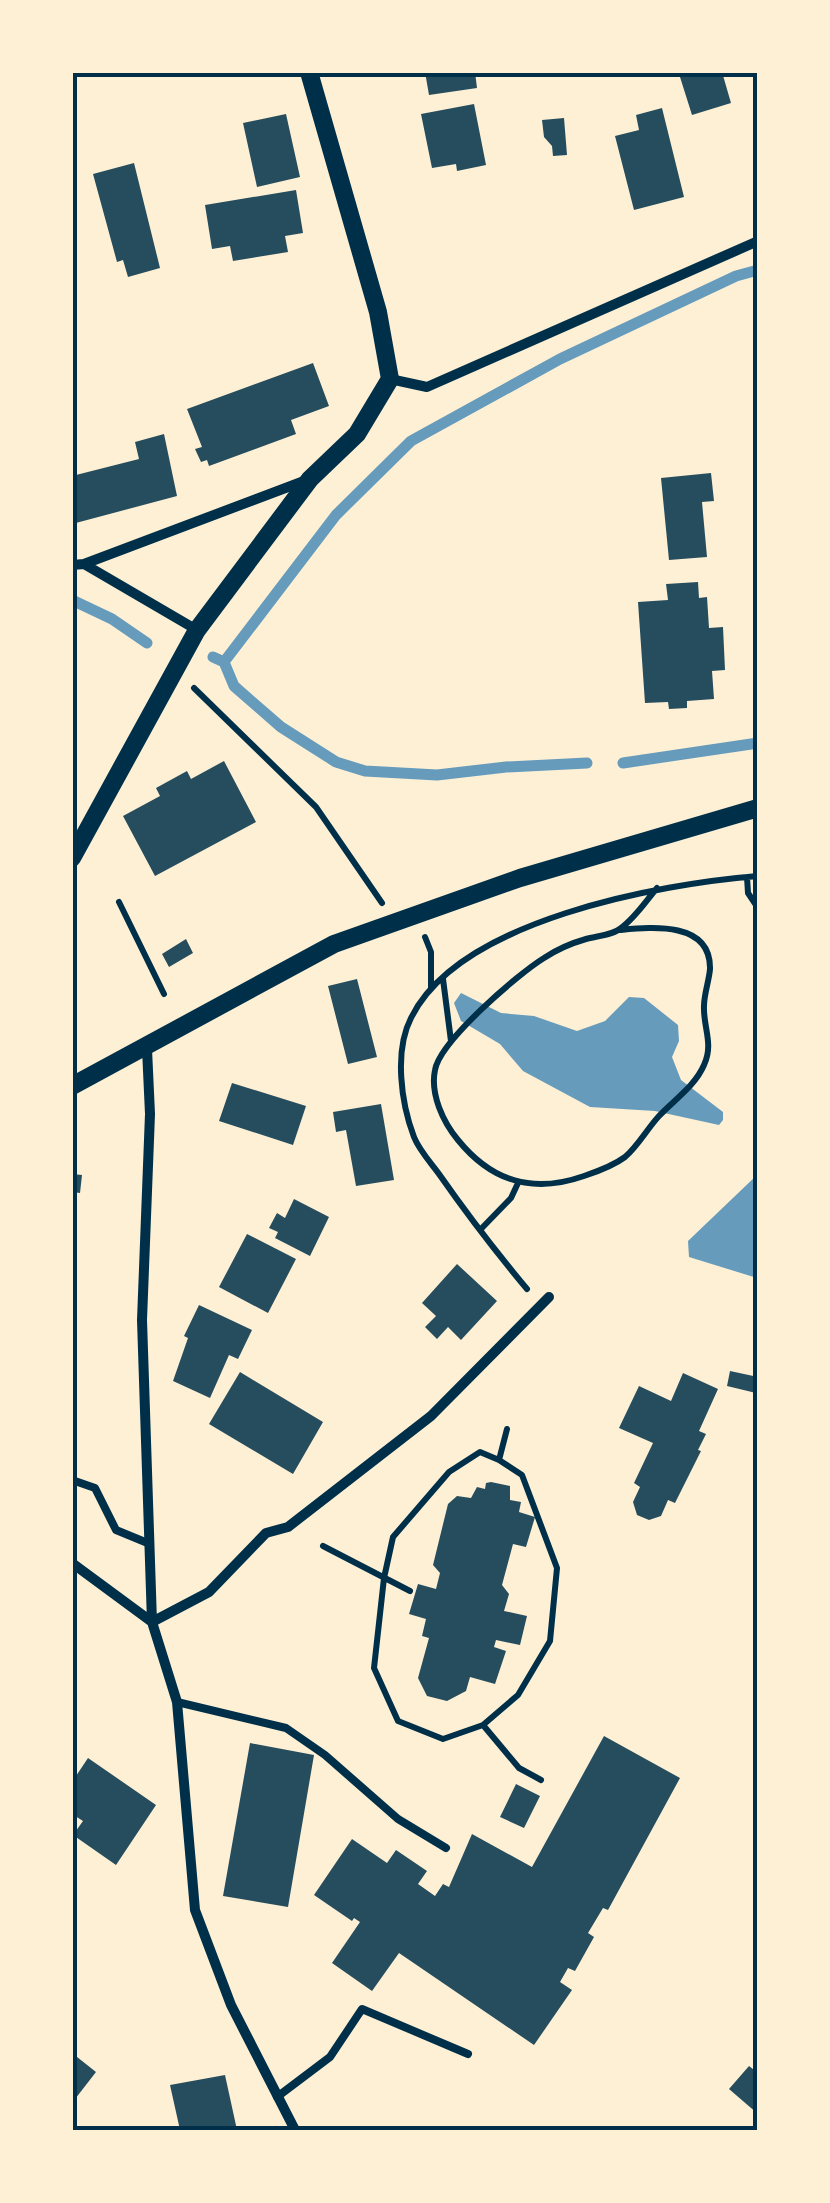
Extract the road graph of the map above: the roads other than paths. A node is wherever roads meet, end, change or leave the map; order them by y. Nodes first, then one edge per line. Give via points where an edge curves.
1 (309, 72) edge
2 (758, 241) edge
3 (390, 379) junction
4 (310, 478) junction
5 (78, 564) edge
6 (196, 630) junction
7 (758, 808) edge
8 (72, 858) edge
9 (147, 1049) junction
10 (72, 1086) edge
11 (544, 1301) road end
12 (72, 1480) edge
13 (150, 1544) junction
14 (72, 1563) edge
15 (152, 1622) junction
16 (177, 1702) junction
17 (446, 1848) dead end
18 (468, 2054) dead end
19 (276, 2097) junction
20 (295, 2130) edge

1 - 3 street via 378,312
2 - 3 street via 427,387
3 - 4 street via 357,434
4 - 5 street
4 - 6 street
5 - 6 street
6 - 8 street
7 - 9 street via 379,926 334,944
9 - 10 street
9 - 13 street via 142,1320
11 - 15 street via 431,1416 288,1526 266,1533 209,1592
12 - 13 lane via 95,1488 116,1530
13 - 15 street
14 - 15 street
15 - 16 street
16 - 17 lane via 286,1728 398,1819
16 - 19 street via 195,1910
18 - 19 lane via 362,2009 330,2057
19 - 20 street

